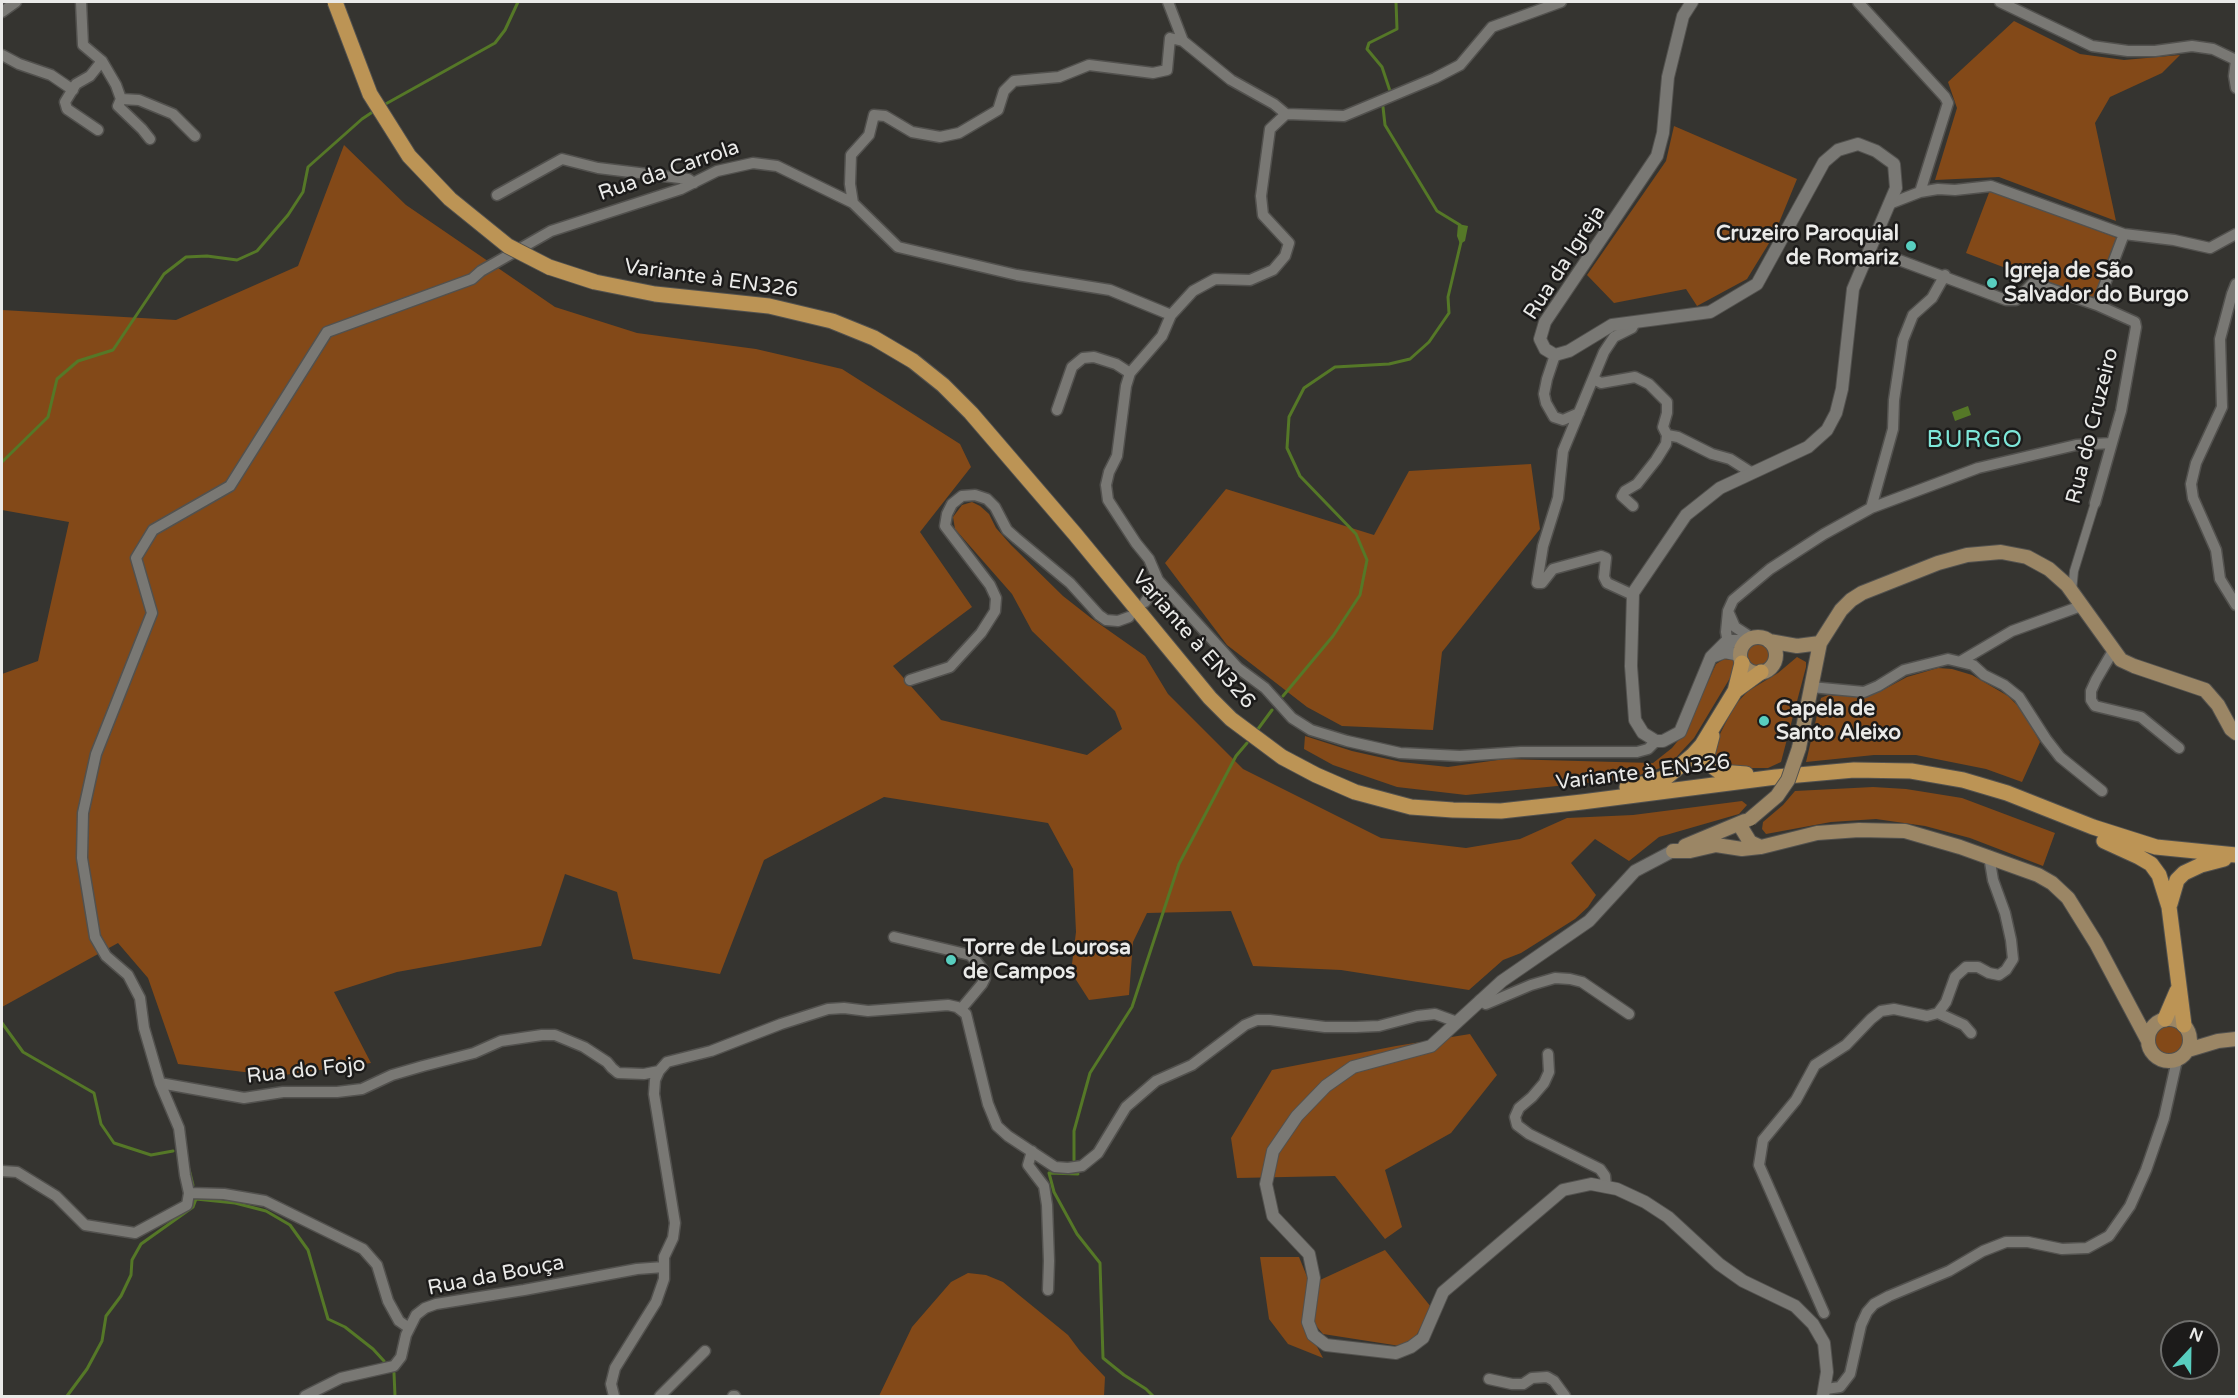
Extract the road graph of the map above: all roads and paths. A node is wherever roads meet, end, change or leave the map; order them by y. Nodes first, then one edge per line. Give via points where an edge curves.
1 (16, 2) edge
2 (81, 2) edge
3 (335, 2) edge
4 (1168, 2) edge
5 (1561, 2) edge
6 (1692, 2) edge
7 (1858, 2) edge
8 (2000, 2) edge
9 (2, 12) edge
10 (1183, 40) junction
11 (2, 55) edge
12 (2236, 60) edge
13 (102, 61) junction
14 (2236, 88) edge
15 (73, 90) junction
16 (121, 99) junction
17 (1286, 114) junction
18 (98, 130) dead end
19 (195, 136) dead end
20 (150, 140) dead end
21 (694, 183) junction
22 (1920, 192) junction
23 (496, 195) dead end
24 (853, 203) junction
25 (1889, 204) junction
26 (2124, 234) junction
27 (2236, 234) edge
28 (1866, 258) junction
29 (1945, 275) junction
30 (2236, 284) edge
31 (2097, 305) junction
32 (1171, 315) junction
33 (1635, 322) junction
34 (1555, 355) junction
35 (1130, 373) junction
36 (1593, 380) junction
37 (1057, 410) dead end
38 (1579, 413) junction
39 (1667, 435) junction
40 (2112, 443) junction
41 (1752, 473) junction
42 (2095, 502) joint
43 (1633, 506) dead end
44 (1871, 508) junction
45 (1158, 580) junction
46 (2072, 593) junction
47 (1633, 595) junction
48 (1145, 602) dead end
49 (2236, 605) edge
50 (2081, 606) junction
51 (1728, 611) junction
52 (1129, 617) dead end
53 (1749, 640) junction
54 (1769, 641) junction
55 (1820, 643) junction
56 (1797, 646) junction
57 (2113, 651) junction
58 (1735, 653) junction
59 (1775, 660) junction
60 (1961, 661) junction
61 (1761, 672) junction
62 (910, 680) dead end
63 (1811, 687) junction
64 (1735, 691) junction
65 (1716, 720) junction
66 (2236, 733) edge
67 (1656, 741) junction
68 (2179, 748) dead end
69 (1776, 777) junction
70 (2102, 791) dead end
71 (2007, 793) junction
72 (1582, 802) junction
73 (1744, 821) junction
74 (1761, 847) junction
75 (1673, 850) junction
76 (1989, 856) junction
77 (2236, 856) edge
78 (2169, 907) junction
79 (894, 937) dead end
80 (2178, 988) junction
81 (1480, 1000) junction
82 (2129, 1003) junction
83 (961, 1009) junction
84 (1938, 1013) junction
85 (1629, 1014) dead end
86 (2162, 1020) junction
87 (1457, 1022) junction
88 (2186, 1028) junction
89 (1971, 1033) dead end
90 (2147, 1039) junction
91 (2236, 1040) edge
92 (2218, 1041) junction
93 (2187, 1050) junction
94 (1548, 1054) dead end
95 (2177, 1060) junction
96 (659, 1071) junction
97 (160, 1083) junction
98 (1032, 1151) junction
99 (2, 1171) edge
100 (1606, 1187) junction
101 (189, 1193) junction
102 (664, 1267) junction
103 (1048, 1290) dead end
104 (1824, 1313) dead end
105 (409, 1328) junction
106 (705, 1351) dead end
107 (1489, 1379) dead end
108 (1824, 1393) edge
109 (613, 1395) edge
110 (305, 1396) edge
111 (660, 1396) edge
112 (1565, 1396) edge

1 - 9 street
2 - 13 street via 83,45
3 - 72 main road, Variante à EN326, bridge via 370,94 409,156 450,200 507,246 549,267 605,284 655,294 769,306 832,321 913,360 970,412 1210,698 1282,757 1355,792 1411,807 1501,811
4 - 10 street
5 - 17 street via 1492,27 1461,65 1344,116
6 - 34 street, Rua da Igreja via 1683,16 1668,77 1657,156 1545,322 1539,339
7 - 22 street via 1948,103
8 - 12 street via 2092,46 2155,51 2192,46 2213,49
10 - 17 street via 1231,80
10 - 24 street via 1170,38 1167,70 1153,73 1089,65 1059,77 1014,81 1004,91 998,110 959,133 940,137 912,132 885,116 874,115 869,135 851,155
11 - 15 street via 51,75
12 - 14 street
13 - 15 street
13 - 16 street
15 - 18 street via 65,102 67,109
16 - 19 street via 140,100 173,114
16 - 20 street via 118,106
17 - 32 street via 1270,129 1261,196 1263,215 1289,243 1285,256 1273,270 1250,280 1215,279 1193,291
21 - 23 street via 562,159
21 - 24 street, Rua da Carrola via 753,163 777,166
21 - 97 street, Rua da Carrola via 551,231 472,279 327,332 230,486 153,530 136,558 152,613 96,754 83,813 82,858 95,936 106,956 128,975 140,998
22 - 25 street
22 - 26 street via 1991,186
24 - 32 street, Rua da Carrola via 898,247 1017,275 1110,290
25 - 28 street
25 - 33 street via 1896,188 1894,164 1876,150 1857,144 1838,150 1824,162 1757,284 1710,312
26 - 27 street via 2211,248
26 - 31 street
28 - 29 street via 1882,256
28 - 41 street via 1853,289 1842,389 1827,430 1808,447
29 - 31 street via 2006,300 2016,300 2033,283
29 - 44 street via 1932,298 1912,315 1902,340 1893,429
30 - 49 street via 2220,339 2222,407 2191,484 2193,498 2216,550 2220,579
31 - 40 street, Rua do Cruzeiro via 2135,322 2136,327
32 - 35 street via 1162,336
33 - 34 street via 1612,325
33 - 36 street via 1632,328 1614,337
34 - 38 street via 1544,394 1548,408 1554,417 1563,420
35 - 37 street via 1116,364 1083,358 1072,367
35 - 45 street via 1117,456 1106,485 1108,500 1149,559
36 - 38 street
36 - 39 street via 1601,384 1635,377 1650,384 1667,402 1663,427
38 - 47 street via 1563,451 1558,498 1543,546 1537,583 1542,583 1553,569 1601,556 1606,558 1607,583
39 - 41 street via 1730,459
39 - 43 street via 1656,460 1622,496
40 - 42 street, Rua do Cruzeiro
40 - 44 street via 2076,445 1978,468
41 - 47 street via 1720,488 1686,515
42 - 46 street, Rua do Cruzeiro via 2074,571
44 - 51 street via 1770,569 1733,600
45 - 48 street
45 - 67 street via 1238,668 1265,688 1292,718 1311,730 1400,753 1460,756 1637,752
46 - 50 main road
46 - 55 main road via 2049,569 2027,557 2001,552 1967,555 1862,593 1841,610
47 - 67 street via 1631,666 1635,720 1643,733
50 - 57 main road
50 - 60 street via 2012,631
51 - 53 street via 1735,627
51 - 58 street
52 - 62 street via 1118,621 1099,615 1070,583 1007,530 987,499 962,496 952,504 945,526 990,585 996,598 995,611 950,667
53 - 54 main road via 1758,637
53 - 58 main road
54 - 56 main road
54 - 59 main road via 1775,650
55 - 56 main road
55 - 63 main road
56 - 59 main road
57 - 66 main road via 2134,666 2205,690
57 - 68 street via 2091,691 2095,706 2140,717
58 - 61 main road via 1750,671
58 - 64 main road
58 - 67 street via 1722,652 1711,657 1680,732
59 - 61 main road
60 - 63 street via 1948,659 1904,670 1864,692
60 - 70 street via 2019,697 2060,757
61 - 64 main road
63 - 73 main road, bridge via 1788,780 1777,796
64 - 65 main road
65 - 69 main road via 1707,755 1709,764 1727,773
65 - 72 main road via 1693,755 1668,776
69 - 71 main road, Variante à EN326 via 1854,770 1911,771
69 - 72 main road, Variante à EN326
71 - 77 main road, Variante à EN326 via 2146,844
71 - 78 main road via 2151,864 2160,875
73 - 74 main road via 1750,842
73 - 75 main road
74 - 75 main road via 1716,845
74 - 76 main road via 1817,833 1905,831
75 - 81 street via 1635,871 1589,921
76 - 82 main road via 2038,875 2068,898
76 - 84 street via 2013,959 1999,975 1978,966 1966,967 1955,977
77 - 78 main road via 2184,873 2177,880
78 - 80 main road
79 - 83 street via 970,955 976,961 985,978
80 - 86 main road
80 - 88 main road
81 - 85 street via 1486,1004 1531,985 1555,978 1570,979 1582,982
81 - 87 street
82 - 86 main road
82 - 90 main road
83 - 96 street via 948,1005 868,1011 828,1009 667,1062
83 - 98 street via 966,1014 988,1104 998,1126
84 - 89 street via 1964,1025
84 - 104 street via 1927,1016 1894,1009 1871,1018 1846,1045 1815,1065 1787,1113 1763,1140 1759,1165
86 - 88 main road via 2172,1019
86 - 90 main road via 2153,1026
87 - 98 street via 1435,1014 1379,1026 1325,1027 1257,1020 1192,1065 1156,1081 1141,1093 1126,1107 1098,1153 1082,1166 1055,1167
87 - 100 street via 1431,1046 1353,1067 1326,1086 1297,1116 1273,1151 1266,1184 1268,1194 1273,1216 1309,1254 1314,1278 1308,1322 1313,1335 1326,1345 1396,1353 1411,1347 1423,1338 1443,1292 1563,1190 1591,1184
88 - 92 main road
88 - 93 main road via 2190,1043
90 - 95 main road via 2156,1057
91 - 92 main road
92 - 93 main road
93 - 95 main road
94 - 100 street via 1549,1072 1544,1083 1519,1108 1517,1125 1600,1169
95 - 108 street via 2164,1118 2146,1170 2130,1206 2109,1236 2087,1248 2006,1242 1874,1304 1861,1325 1850,1374 1840,1387
96 - 97 street, Rua do Fojo via 618,1073 584,1047 555,1035 542,1035 501,1041 362,1089 283,1092 244,1098
96 - 102 street via 654,1094 675,1223
97 - 101 street via 179,1128
98 - 103 street via 1028,1166 1044,1186 1047,1205
99 - 101 street via 17,1172 57,1196 85,1225 135,1233 187,1205
100 - 108 street via 1645,1202 1743,1281 1795,1306 1813,1324 1824,1343
101 - 105 street via 224,1194 265,1202 363,1249 377,1265 399,1321
102 - 105 street, Rua da Bouça via 436,1304 425,1308
102 - 109 street via 656,1302 615,1368
105 - 110 street, Rua da Bouça via 401,1357 394,1366 341,1378
106 - 111 street
107 - 112 street via 1523,1384 1532,1378 1547,1377

